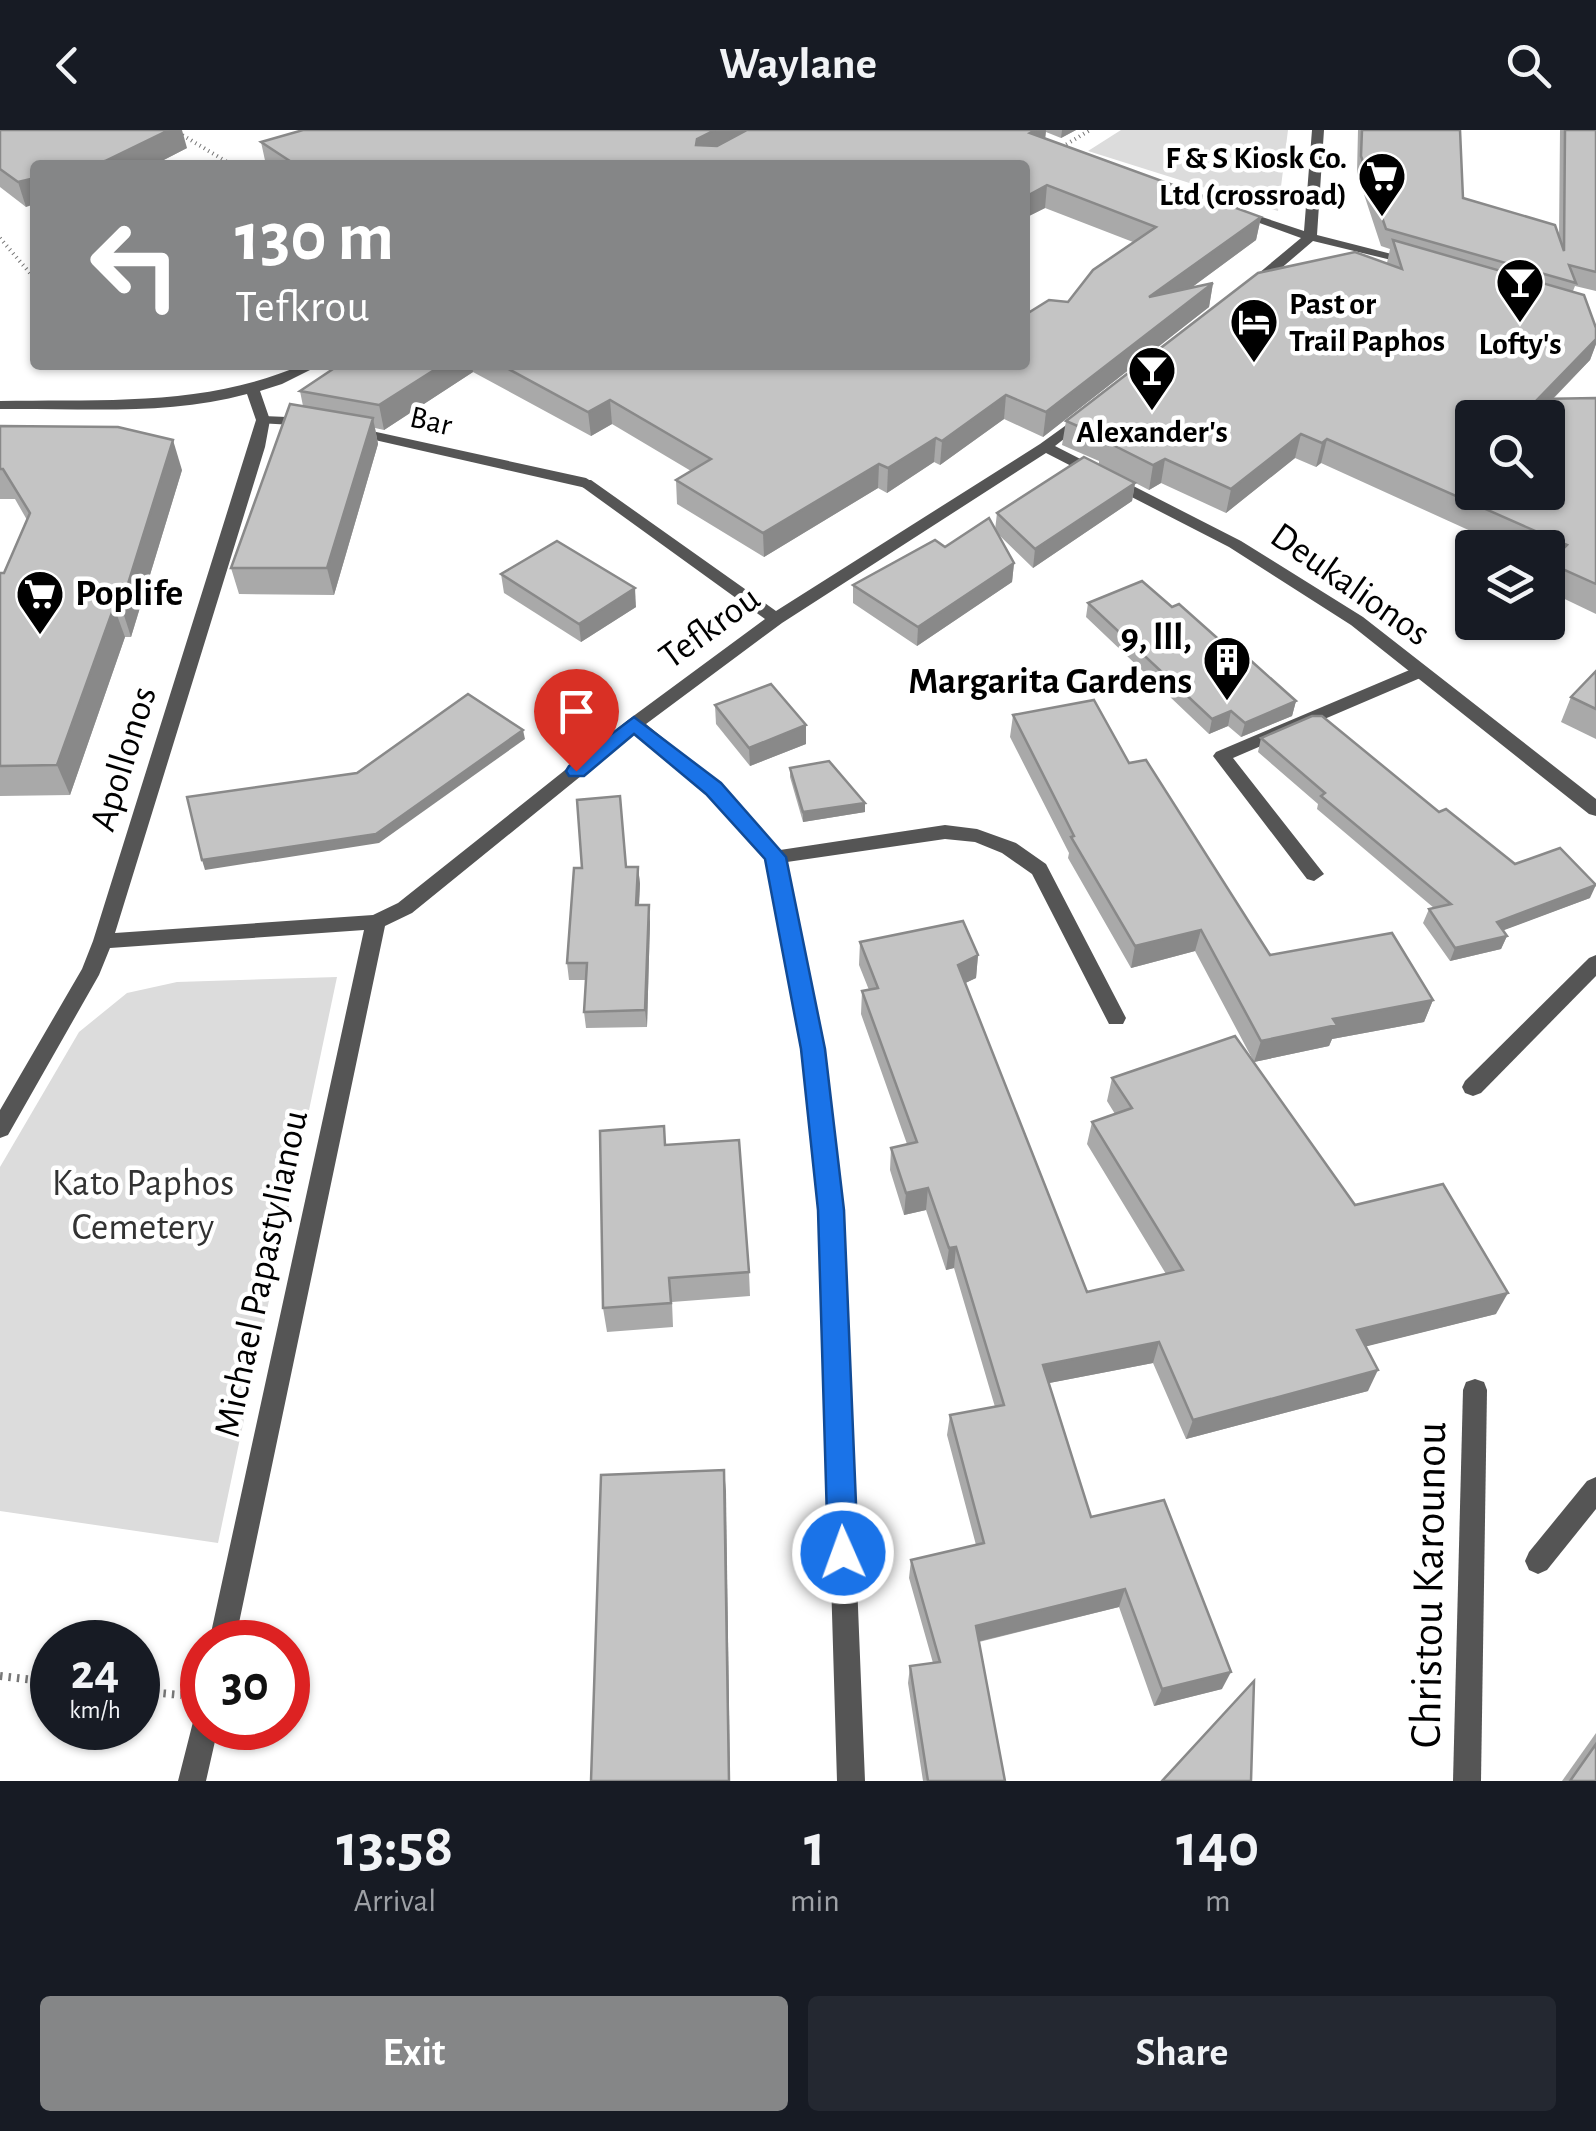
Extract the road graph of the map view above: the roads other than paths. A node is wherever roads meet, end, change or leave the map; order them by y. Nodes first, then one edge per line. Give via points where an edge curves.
1 (1318, 130) edge
2 (1219, 206) edge
3 (1310, 237) junction
4 (1428, 265) edge
5 (1238, 296) edge
6 (302, 370) edge
7 (253, 392) junction
8 (1104, 401) edge
9 (0, 405) edge
10 (263, 420) junction
11 (1045, 447) junction
12 (776, 619) junction
13 (1418, 672) junction
14 (634, 724) junction
15 (1596, 809) edge
16 (776, 857) junction
17 (1314, 874) dead end
18 (376, 922) junction
19 (103, 941) junction
20 (1596, 963) edge
21 (1116, 1018) dead end
22 (1473, 1086) dead end
23 (0, 1129) edge
24 (1476, 1390) dead end
25 (1596, 1489) edge
26 (1538, 1560) dead end
27 (227, 1620) edge
28 (199, 1750) edge
29 (192, 1781) edge
30 (851, 1781) edge
31 (1467, 1781) edge

1 - 3 street
2 - 3 street
3 - 4 street
3 - 5 street
6 - 7 street
7 - 9 street via 156,402
7 - 10 street
8 - 11 street, Tefkrou
10 - 12 street, Bar via 324,424 586,483
10 - 19 street, Apollonos
11 - 12 street, Tefkrou
11 - 13 street, Deukalionos via 1234,544 1357,621
12 - 14 street, Tefkrou
13 - 15 street, Deukalionos
13 - 17 street via 1222,756
14 - 16 street via 713,788
14 - 18 street, Tefkrou via 431,888
16 - 21 street via 945,832 1009,848 1039,869
16 - 30 street via 813,1049 831,1210
18 - 19 street, Tefkrou
18 - 27 street, Michael Papastylianou
19 - 23 street, Apollonos
20 - 22 street
24 - 31 street, Christou Karounou
25 - 26 street
28 - 29 street

